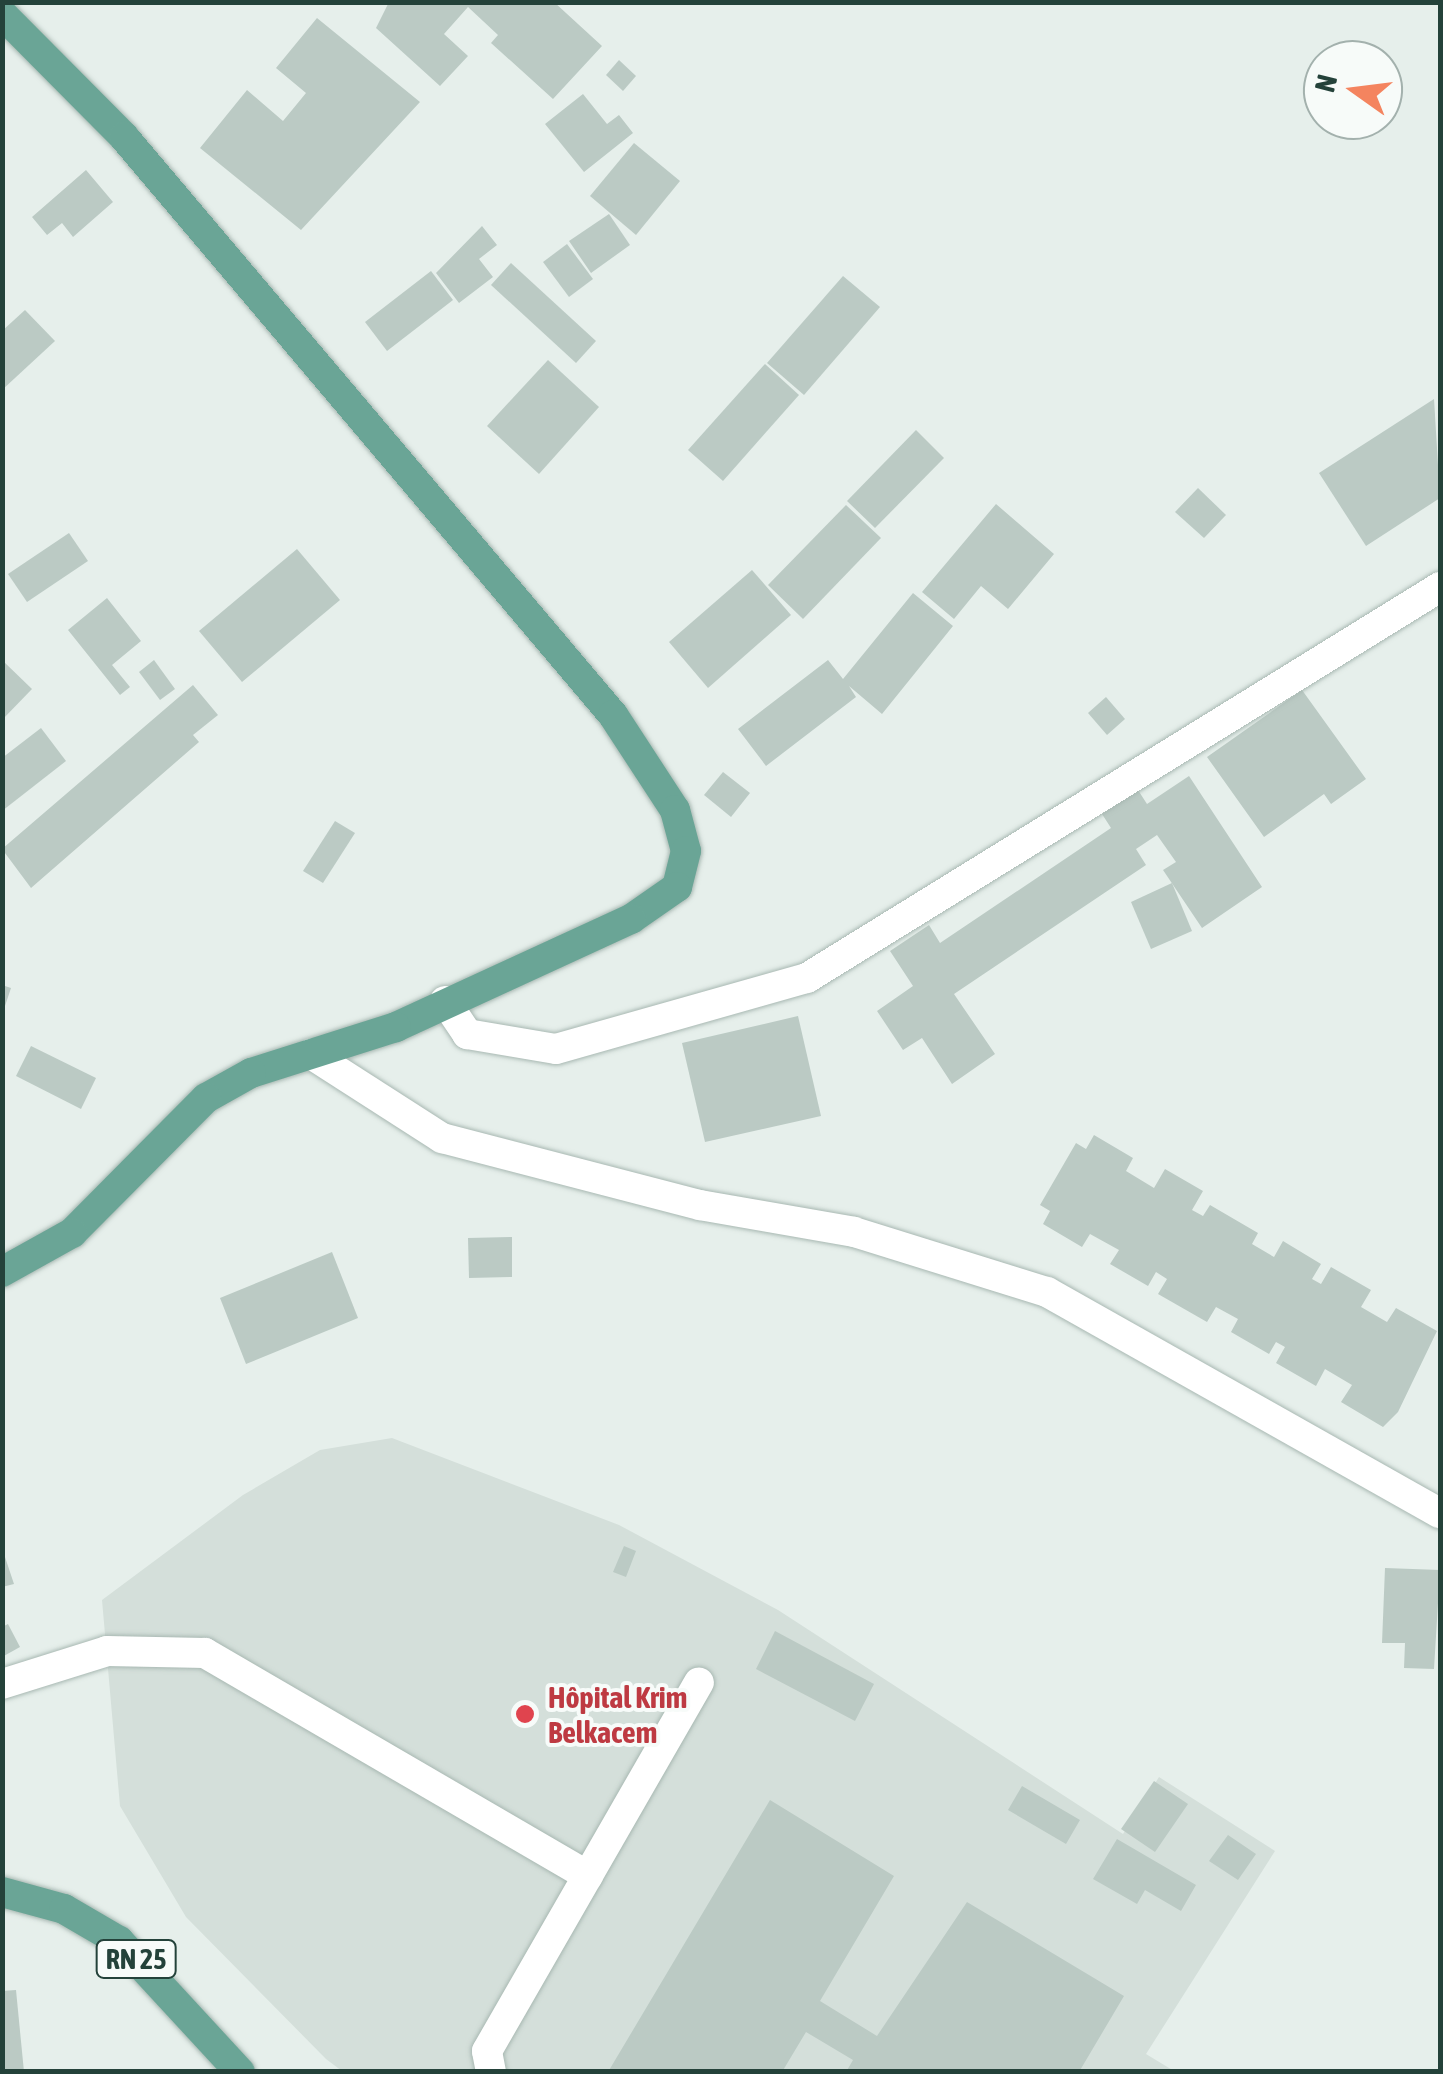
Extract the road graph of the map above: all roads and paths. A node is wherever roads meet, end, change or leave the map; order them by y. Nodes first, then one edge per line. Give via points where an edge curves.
1 (2, 14) edge
2 (1440, 587) edge
3 (446, 1001) junction
4 (311, 1054) junction
5 (2, 1272) edge
6 (1440, 1513) edge
7 (699, 1683) dead end
8 (2, 1684) edge
9 (588, 1876) junction
10 (2, 1892) edge
11 (240, 2072) edge
12 (491, 2072) edge

1 - 3 main road via 124,137 600,699 676,810 686,869 661,902
2 - 3 street via 808,978 556,1049 467,1034
3 - 4 main road
4 - 5 main road via 206,1098 72,1233
4 - 6 street via 442,1138 700,1204 854,1232 1047,1292
7 - 9 street
8 - 9 street via 106,1651 204,1652
9 - 12 street via 487,2051
10 - 11 main road, RN 25 via 64,1909 119,1941

